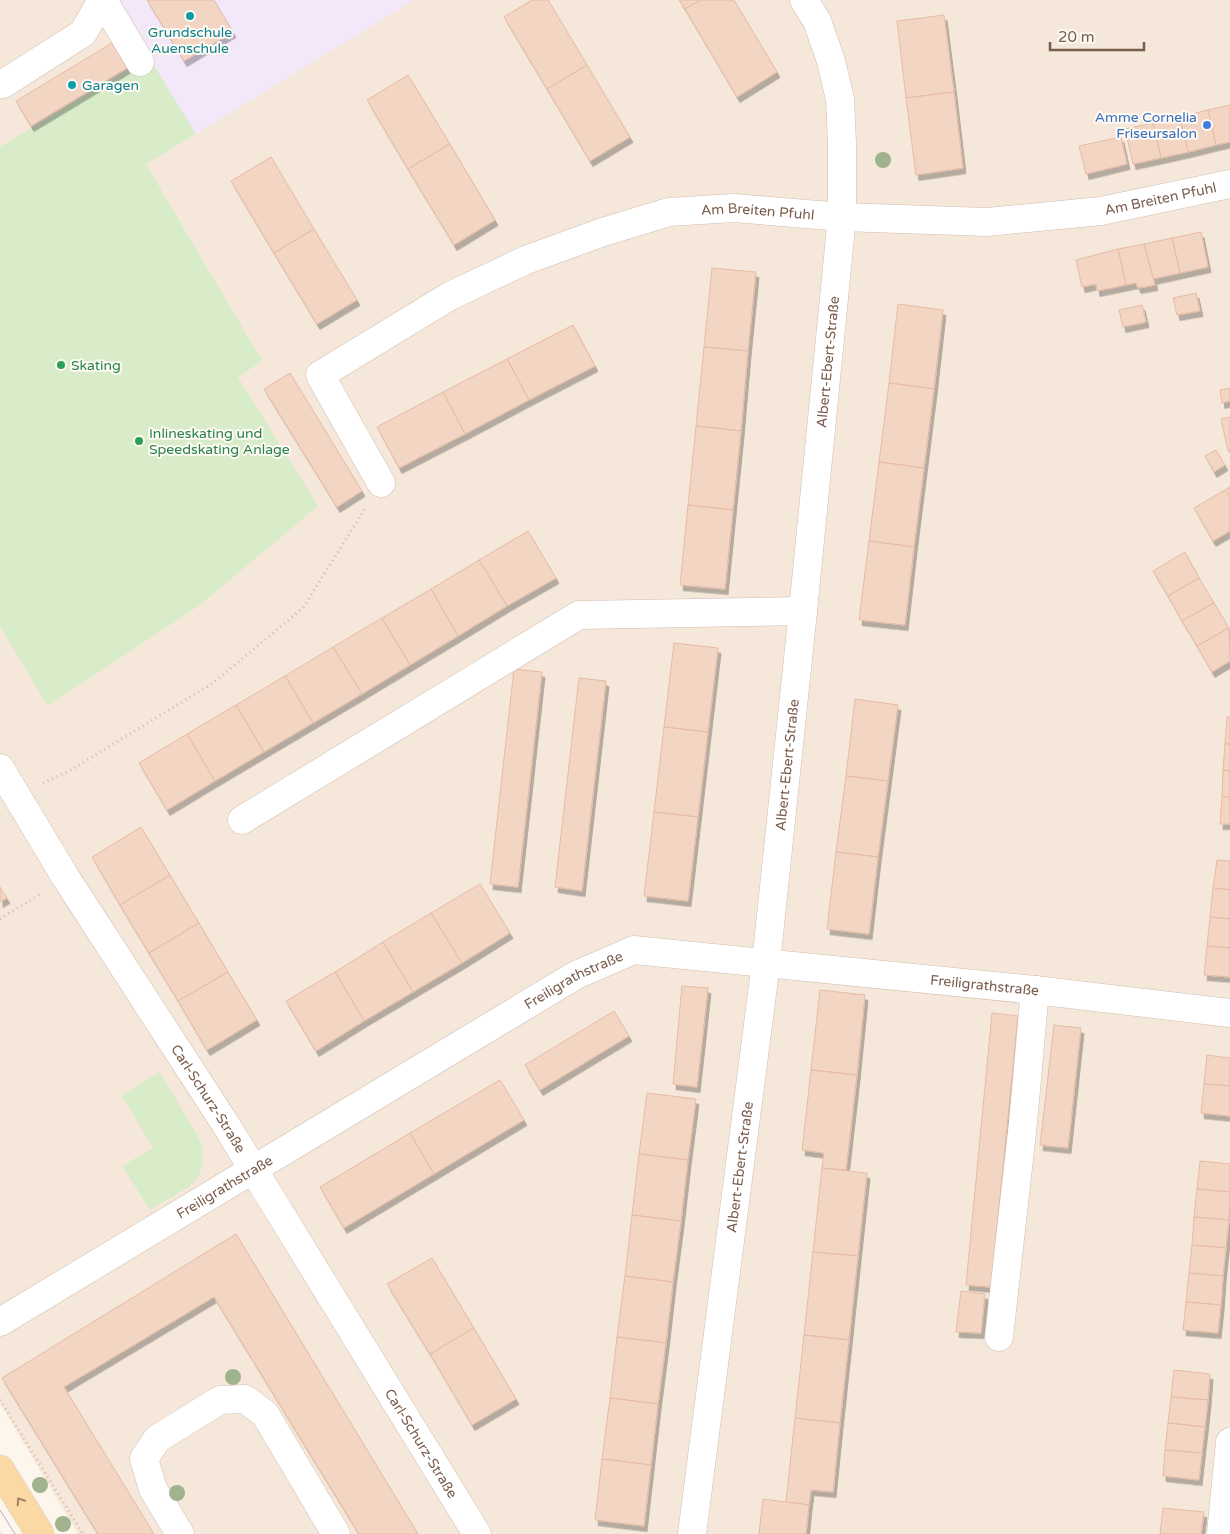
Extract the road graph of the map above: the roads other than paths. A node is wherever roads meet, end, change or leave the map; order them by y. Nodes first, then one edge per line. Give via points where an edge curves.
1 (102, 0) edge
2 (804, 0) edge
3 (140, 62) dead end
4 (3, 84) dead end
5 (1229, 187) edge
6 (842, 217) junction
7 (382, 483) road end
8 (803, 611) junction
9 (0, 768) edge
10 (242, 820) dead end
11 (766, 962) junction
12 (1035, 990) junction
13 (1230, 1013) edge
14 (253, 1170) junction
15 (0, 1322) edge
16 (999, 1337) dead end
17 (1230, 1442) edge
18 (0, 1469) edge
19 (40, 1534) edge
20 (180, 1534) edge
21 (336, 1534) edge
22 (476, 1534) edge
23 (692, 1534) edge
24 (1221, 1534) edge

1 - 3 street
1 - 4 street via 83,33
2 - 6 street, Albert-Ebert-Straße via 817,22 840,98
5 - 6 street, Am Breiten Pfuhl via 1101,211 987,222
6 - 7 street, Am Breiten Pfuhl via 734,208 669,212 526,260 450,296 320,374
6 - 8 street, Albert-Ebert-Straße
8 - 10 street via 579,615
8 - 11 street, Albert-Ebert-Straße
9 - 14 street, Carl-Schurz-Straße via 66,878
11 - 12 street, Freiligrathstraße
11 - 14 street, Freiligrathstraße via 634,950 576,976
11 - 23 street, Albert-Ebert-Straße
12 - 13 street, Freiligrathstraße
12 - 16 street
14 - 15 street, Freiligrathstraße
14 - 22 street, Carl-Schurz-Straße
17 - 24 street
19 -> 18 main road
20 - 21 street via 153,1489 144,1459 158,1439 220,1400 245,1399 265,1414

